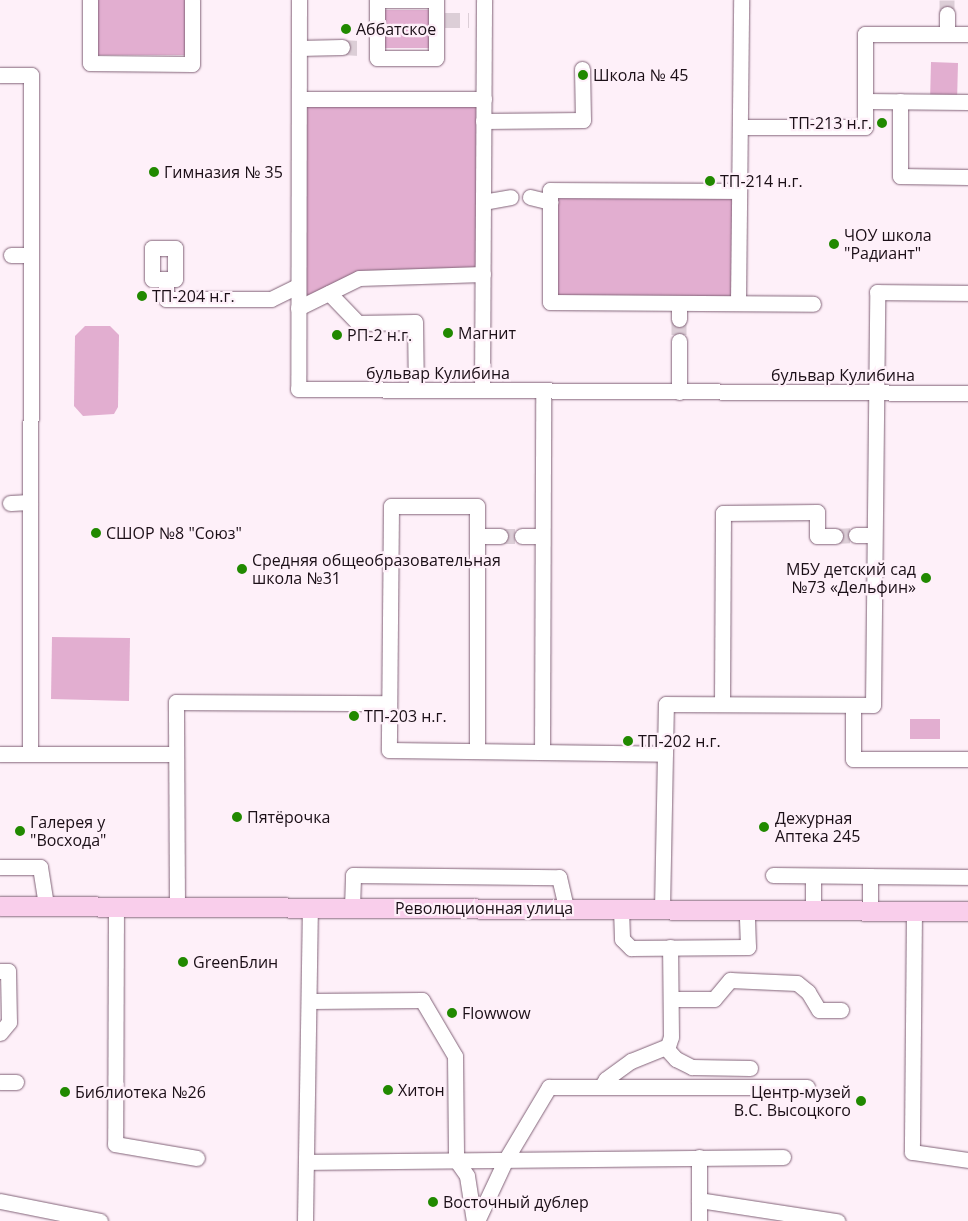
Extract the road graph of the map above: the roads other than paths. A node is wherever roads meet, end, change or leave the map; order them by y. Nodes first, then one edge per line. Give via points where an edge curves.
1 (90, 0) edge
2 (192, 0) edge
3 (299, 0) edge
4 (484, 0) edge
5 (740, 0) edge
6 (947, 14) tunnel mouth
7 (440, 20) joint
8 (947, 34) junction
9 (968, 34) edge
10 (342, 47) tunnel mouth
11 (299, 48) junction
12 (582, 69) dead end
13 (0, 75) edge
14 (298, 99) junction
15 (484, 99) junction
16 (865, 101) junction
17 (900, 101) junction
18 (968, 102) edge
19 (483, 120) junction
20 (740, 127) junction
21 (968, 177) edge
22 (739, 191) junction
23 (511, 197) dead end
24 (530, 197) dead end
25 (483, 202) junction
26 (550, 202) junction
27 (11, 255) dead end
28 (30, 255) junction
29 (483, 274) junction
30 (166, 279) dead end
31 (298, 286) junction
32 (330, 292) junction
33 (968, 293) edge
34 (679, 303) junction
35 (738, 304) junction
36 (813, 304) dead end
37 (298, 308) junction
38 (679, 319) tunnel mouth
39 (679, 341) tunnel mouth
40 (416, 390) junction
41 (482, 390) junction
42 (543, 391) junction
43 (679, 392) junction
44 (876, 393) junction
45 (968, 393) edge
46 (30, 502) junction
47 (10, 503) dead end
48 (856, 535) tunnel mouth
49 (477, 536) junction
50 (500, 536) tunnel mouth
51 (522, 536) tunnel mouth
52 (542, 536) junction
53 (835, 536) tunnel mouth
54 (874, 536) junction
55 (389, 703) junction
56 (722, 704) junction
57 (853, 705) junction
58 (477, 751) junction
59 (542, 752) junction
60 (0, 754) edge
61 (30, 754) junction
62 (176, 754) junction
63 (665, 754) junction
64 (968, 759) edge
65 (0, 867) edge
66 (773, 875) dead end
67 (813, 876) junction
68 (870, 876) junction
69 (968, 877) edge
70 (0, 906) edge
71 (46, 906) junction
72 (177, 906) junction
73 (310, 906) junction
74 (352, 906) junction
75 (116, 907) junction
76 (566, 908) junction
77 (621, 909) junction
78 (662, 909) junction
79 (747, 910) junction
80 (813, 910) junction
81 (870, 910) junction
82 (914, 911) junction
83 (968, 911) edge
84 (670, 947) junction
85 (0, 971) edge
86 (671, 999) junction
87 (310, 1001) junction
88 (841, 1010) dead end
89 (0, 1033) edge
90 (666, 1048) junction
91 (750, 1068) dead end
92 (0, 1082) edge
93 (16, 1082) dead end
94 (601, 1087) junction
95 (807, 1087) dead end
96 (699, 1157) junction
97 (783, 1157) dead end
98 (197, 1158) dead end
99 (506, 1159) junction
100 (456, 1160) junction
101 (968, 1160) edge
102 (307, 1162) junction
103 (699, 1200) junction
104 (0, 1201) edge
105 (100, 1221) edge
106 (306, 1221) edge
107 (476, 1221) edge
108 (699, 1221) edge
109 (837, 1221) edge

1 - 2 street via 90,63 174,64 192,64
3 - 11 street, бульвар Кулибина
4 - 15 street via 476,20
5 - 20 street
6 - 8 street
7 - 7 street via 436,0 377,0 370,48 377,58 436,58
8 - 9 street
8 - 16 street via 865,34
10 - 11 street
11 - 14 street, бульвар Кулибина
12 - 19 street via 583,120
13 - 28 street via 31,75
14 - 15 street
14 - 31 street, бульвар Кулибина
15 - 19 street
16 - 17 street
16 - 20 street via 865,126
17 - 18 street
17 - 21 street via 900,176
19 - 25 street
20 - 22 street
22 - 26 street via 550,190
22 - 35 street
23 - 25 street
24 - 26 street
25 - 29 street
26 - 34 street via 550,302
27 - 28 street
28 - 46 street
29 - 32 street via 359,278
29 - 41 street
30 - 31 street via 166,299 272,299
31 - 37 street, бульвар Кулибина
32 - 37 street
32 - 40 street via 358,322 416,322
33 - 44 street via 877,292
34 - 35 street
34 - 38 street
35 - 36 street
37 - 40 street, бульвар Кулибина via 298,390
39 - 43 street
40 - 41 street, бульвар Кулибина
41 - 42 street, бульвар Кулибина
42 - 43 street, бульвар Кулибина
42 - 52 street
43 - 44 street, бульвар Кулибина
44 - 45 street, бульвар Кулибина
44 - 54 street
46 - 47 street
46 - 61 street
48 - 54 street
49 - 50 street
49 - 55 street via 477,506 390,506
49 - 58 street
51 - 52 street
52 - 59 street
53 - 56 street via 817,536 817,512 723,513
54 - 57 street via 873,705
55 - 58 street via 389,750
55 - 62 street via 176,702
56 - 57 street
56 - 63 street via 666,704
57 - 64 street via 853,759
58 - 59 street
59 - 63 street
60 - 61 street
61 - 62 street
62 - 72 street
63 - 78 street
65 - 71 street via 40,867
66 - 67 street
67 - 68 street
67 - 80 street
68 - 69 street
68 - 81 street
70 - 71 main road, Революционная улица
71 - 75 main road, Революционная улица
72 - 73 main road, Революционная улица
72 - 75 main road, Революционная улица
73 - 74 main road, Революционная улица
73 - 87 street
74 - 76 main road, Революционная улица
74 - 76 street via 353,875 370,875 559,877
75 - 98 street via 115,1144
76 - 77 main road, Революционная улица
77 - 78 main road, Революционная улица
77 - 84 street via 622,939 631,948
78 - 79 main road, Революционная улица
79 - 80 main road, Революционная улица
79 - 84 street via 748,947
80 - 81 main road, Революционная улица
81 - 82 main road, Революционная улица
82 - 83 main road, Революционная улица
82 - 101 street via 912,1152
84 - 86 street
85 - 89 street via 8,971 9,1022
86 - 88 street via 714,999 730,980 797,983 808,992 820,1010
86 - 90 street via 671,1037
87 - 100 street via 422,1000 455,1056
87 - 102 street
90 - 91 street via 676,1059 692,1066
90 - 94 street via 630,1061 606,1079
92 - 93 street
94 - 95 street
94 - 99 street via 549,1087
96 - 97 street
96 - 99 street
96 - 103 street
99 - 100 street
99 - 107 street
100 - 102 street
100 - 107 street via 467,1176
102 - 106 street
103 - 108 street
103 - 109 street
104 - 105 street

